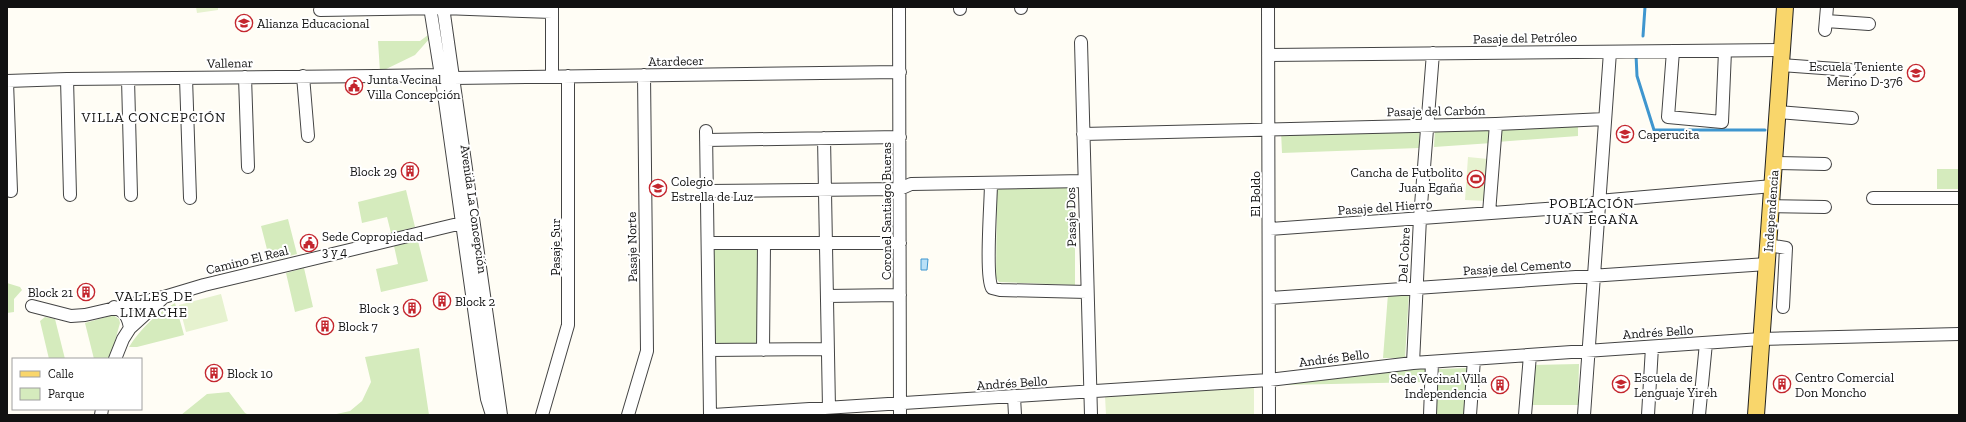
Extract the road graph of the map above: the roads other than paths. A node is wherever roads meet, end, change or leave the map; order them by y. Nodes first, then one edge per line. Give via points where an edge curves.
1 (443, 7) edge
2 (899, 7) edge
3 (1268, 7) edge
4 (1785, 7) edge
5 (1827, 7) edge
6 (430, 8) edge
7 (552, 9) edge
8 (320, 10) dead end
9 (1868, 24) dead end
10 (1081, 42) dead end
11 (1673, 51) junction
12 (1725, 51) junction
13 (1610, 52) junction
14 (1433, 53) junction
15 (1268, 55) junction
16 (1782, 58) junction
17 (1850, 70) dead end
18 (900, 72) junction
19 (440, 75) junction
20 (644, 75) junction
21 (303, 76) junction
22 (568, 76) junction
23 (245, 77) junction
24 (552, 77) junction
25 (186, 78) junction
26 (453, 78) junction
27 (67, 79) junction
28 (128, 79) junction
29 (7, 82) edge
30 (1778, 112) junction
31 (1605, 118) junction
32 (1852, 118) dead end
33 (1496, 124) junction
34 (1428, 126) junction
35 (1268, 128) junction
36 (1083, 134) junction
37 (308, 136) dead end
38 (824, 138) junction
39 (900, 138) junction
40 (1774, 164) junction
41 (1825, 164) dead end
42 (248, 167) dead end
43 (1084, 181) junction
44 (991, 183) junction
45 (1772, 186) junction
46 (900, 189) junction
47 (825, 190) junction
48 (11, 191) dead end
49 (707, 191) junction
50 (70, 194) dead end
51 (131, 195) dead end
52 (190, 198) dead end
53 (1873, 198) dead end
54 (1959, 198) edge
55 (1598, 201) junction
56 (1771, 206) junction
57 (1825, 207) dead end
58 (1489, 213) junction
59 (1420, 218) junction
60 (462, 223) junction
61 (1269, 229) junction
62 (708, 243) junction
63 (900, 243) junction
64 (764, 244) junction
65 (826, 244) junction
66 (1768, 245) junction
67 (1767, 264) junction
68 (1594, 276) junction
69 (1416, 288) junction
70 (1087, 292) junction
71 (900, 295) junction
72 (827, 296) junction
73 (164, 297) junction
74 (1269, 298) junction
75 (32, 306) dead end
76 (114, 307) junction
77 (1783, 307) dead end
78 (130, 328) junction
79 (1959, 334) edge
80 (1761, 339) junction
81 (1706, 343) junction
82 (1652, 347) junction
83 (828, 349) junction
84 (709, 350) junction
85 (763, 350) junction
86 (1588, 351) junction
87 (1530, 355) junction
88 (115, 358) edge
89 (1474, 359) junction
90 (1432, 362) junction
91 (1413, 363) junction
92 (1269, 380) junction
93 (1089, 392) junction
94 (1014, 397) junction
95 (828, 408) junction
96 (900, 410) edge
97 (492, 415) edge
98 (501, 415) edge
99 (542, 415) edge
100 (628, 415) edge
101 (711, 415) edge
102 (1015, 415) edge
103 (1090, 415) edge
104 (1268, 415) edge
105 (1430, 415) edge
106 (1470, 415) edge
107 (1525, 415) edge
108 (1584, 415) edge
109 (1648, 415) edge
110 (1699, 415) edge
111 (1756, 415) edge

1 - 6 street
1 - 7 street
1 - 26 street, Avenida La Concepción
2 - 18 street, Coronel Santiago Bueras
3 - 15 street, El Boldo
4 - 16 main road, Independencia
5 - 9 street via 1826,26
6 - 8 street
6 - 19 street, Avenida La Concepción
7 - 24 street
10 - 36 street, Pasaje Dos
11 - 12 street, Pasaje del Petróleo
11 - 12 street via 1668,117 1722,122
11 - 13 street, Pasaje del Petróleo
12 - 16 street, Pasaje del Petróleo
13 - 14 street, Pasaje del Petróleo
13 - 31 street
14 - 15 street, Pasaje del Petróleo
14 - 34 street, Del Cobre
15 - 35 street, El Boldo
16 - 17 street, Pasaje del Petróleo
16 - 30 main road, Independencia
18 - 20 street, Atardecer
18 - 39 street, Coronel Santiago Bueras
19 - 21 street, Vallenar
19 - 26 street, Vallenar
19 - 60 street, Avenida La Concepción
20 - 22 street, Atardecer
20 - 100 street, Pasaje Norte via 647,351
21 - 23 street, Vallenar
21 - 37 street
22 - 24 street, Atardecer
22 - 99 street, Pasaje Sur via 568,325
23 - 25 street, Vallenar
23 - 42 street
24 - 26 street, Atardecer
25 - 28 street, Vallenar
25 - 52 street
26 - 98 street, Avenida La Concepción
27 - 28 street, Vallenar
27 - 29 street, Vallenar
27 - 50 street
28 - 51 street
29 - 48 street
30 - 32 street
30 - 40 main road, Independencia
31 - 33 street, Pasaje del Carbón
31 - 55 street
33 - 34 street, Pasaje del Carbón
33 - 58 street
34 - 35 street, Pasaje del Carbón
34 - 59 street, Del Cobre
35 - 36 street, Pasaje del Carbón
35 - 61 street, El Boldo
36 - 43 street, Pasaje Dos
38 - 39 street
38 - 47 street
38 - 49 street via 706,135
39 - 46 street, Coronel Santiago Bueras
40 - 41 street
40 - 45 main road, Independencia
43 - 44 street
43 - 70 street, Pasaje Dos
44 - 46 street via 911,184
44 - 70 street via 989,274 992,288
45 - 55 street, Pasaje del Hierro
45 - 56 main road, Independencia
46 - 47 street
46 - 63 street, Coronel Santiago Bueras
47 - 49 street
47 - 65 street
49 - 62 street
53 - 54 street
55 - 58 street, Pasaje del Hierro via 1588,206
55 - 68 street
56 - 57 street
56 - 66 main road, Independencia
58 - 59 street, Pasaje del Hierro
59 - 61 street, Pasaje del Hierro
59 - 69 street, Del Cobre
60 - 73 street, Camino El Real via 204,285
60 - 97 street, Avenida La Concepción
61 - 74 street, El Boldo
62 - 64 street
62 - 84 street
63 - 65 street
63 - 71 street, Coronel Santiago Bueras
64 - 65 street
64 - 85 street
65 - 72 street
66 - 67 main road, Independencia
66 - 77 street via 1786,248
67 - 68 street, Pasaje del Cemento
67 - 80 main road, Independencia
68 - 69 street, Pasaje del Cemento
68 - 86 street
69 - 74 street, Pasaje del Cemento
69 - 91 street, Del Cobre
70 - 93 street, Pasaje Dos
71 - 72 street
71 - 96 street, Coronel Santiago Bueras
72 - 83 street
73 - 76 street
73 - 78 street, Camino El Real
74 - 92 street, El Boldo
75 - 76 street via 71,316
76 - 78 street via 127,315
78 - 88 street, Camino El Real
79 - 80 street, Andrés Bello
80 - 81 street, Andrés Bello
80 - 111 main road, Independencia
81 - 82 street, Andrés Bello
81 - 110 street
82 - 86 street, Andrés Bello
82 - 109 street
83 - 85 street
83 - 95 street
84 - 85 street
84 - 101 street
86 - 87 street, Andrés Bello
86 - 108 street
87 - 89 street, Andrés Bello
87 - 107 street
89 - 90 street, Andrés Bello
89 - 106 street
90 - 91 street, Andrés Bello
90 - 105 street
91 - 92 street, Andrés Bello
92 - 93 street, Andrés Bello
92 - 104 street, El Boldo
93 - 94 street, Andrés Bello
93 - 103 street, Pasaje Dos
94 - 96 street, Andrés Bello
94 - 102 street
95 - 96 street, Andrés Bello
95 - 101 street, Andrés Bello

